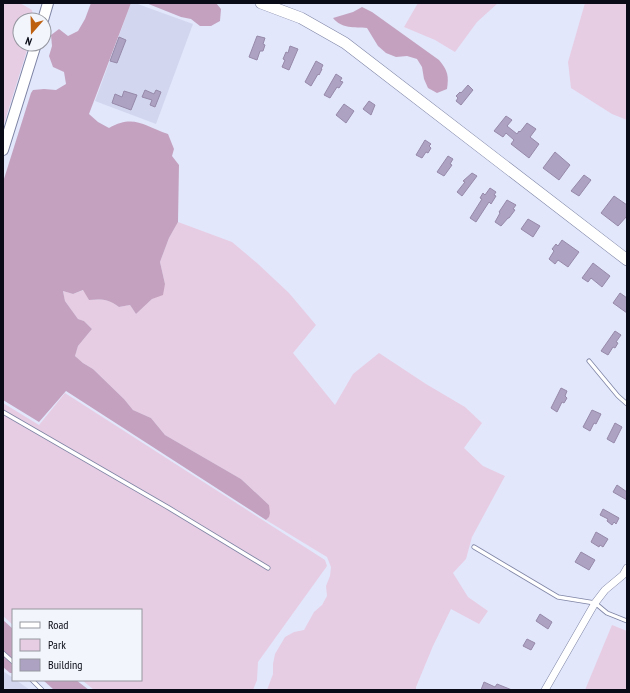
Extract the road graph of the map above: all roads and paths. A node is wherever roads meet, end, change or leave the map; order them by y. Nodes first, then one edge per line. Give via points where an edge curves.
1 (261, 3) edge
2 (34, 52) edge
3 (3, 150) edge
4 (627, 260) edge
5 (589, 361) dead end
6 (627, 404) edge
7 (3, 412) edge
8 (474, 547) dead end
9 (268, 568) dead end
10 (627, 568) edge
11 (595, 603) junction
12 (627, 621) edge
13 (3, 653) edge
14 (12, 661) edge
15 (33, 681) edge
16 (42, 690) edge
17 (545, 690) edge

1 - 4 main road via 300,18 345,44
2 - 3 street
5 - 6 lane
7 - 9 lane
8 - 11 lane via 558,596
10 - 11 street
11 - 12 lane via 607,613
11 - 17 street
13 - 14 lane
15 - 16 lane

